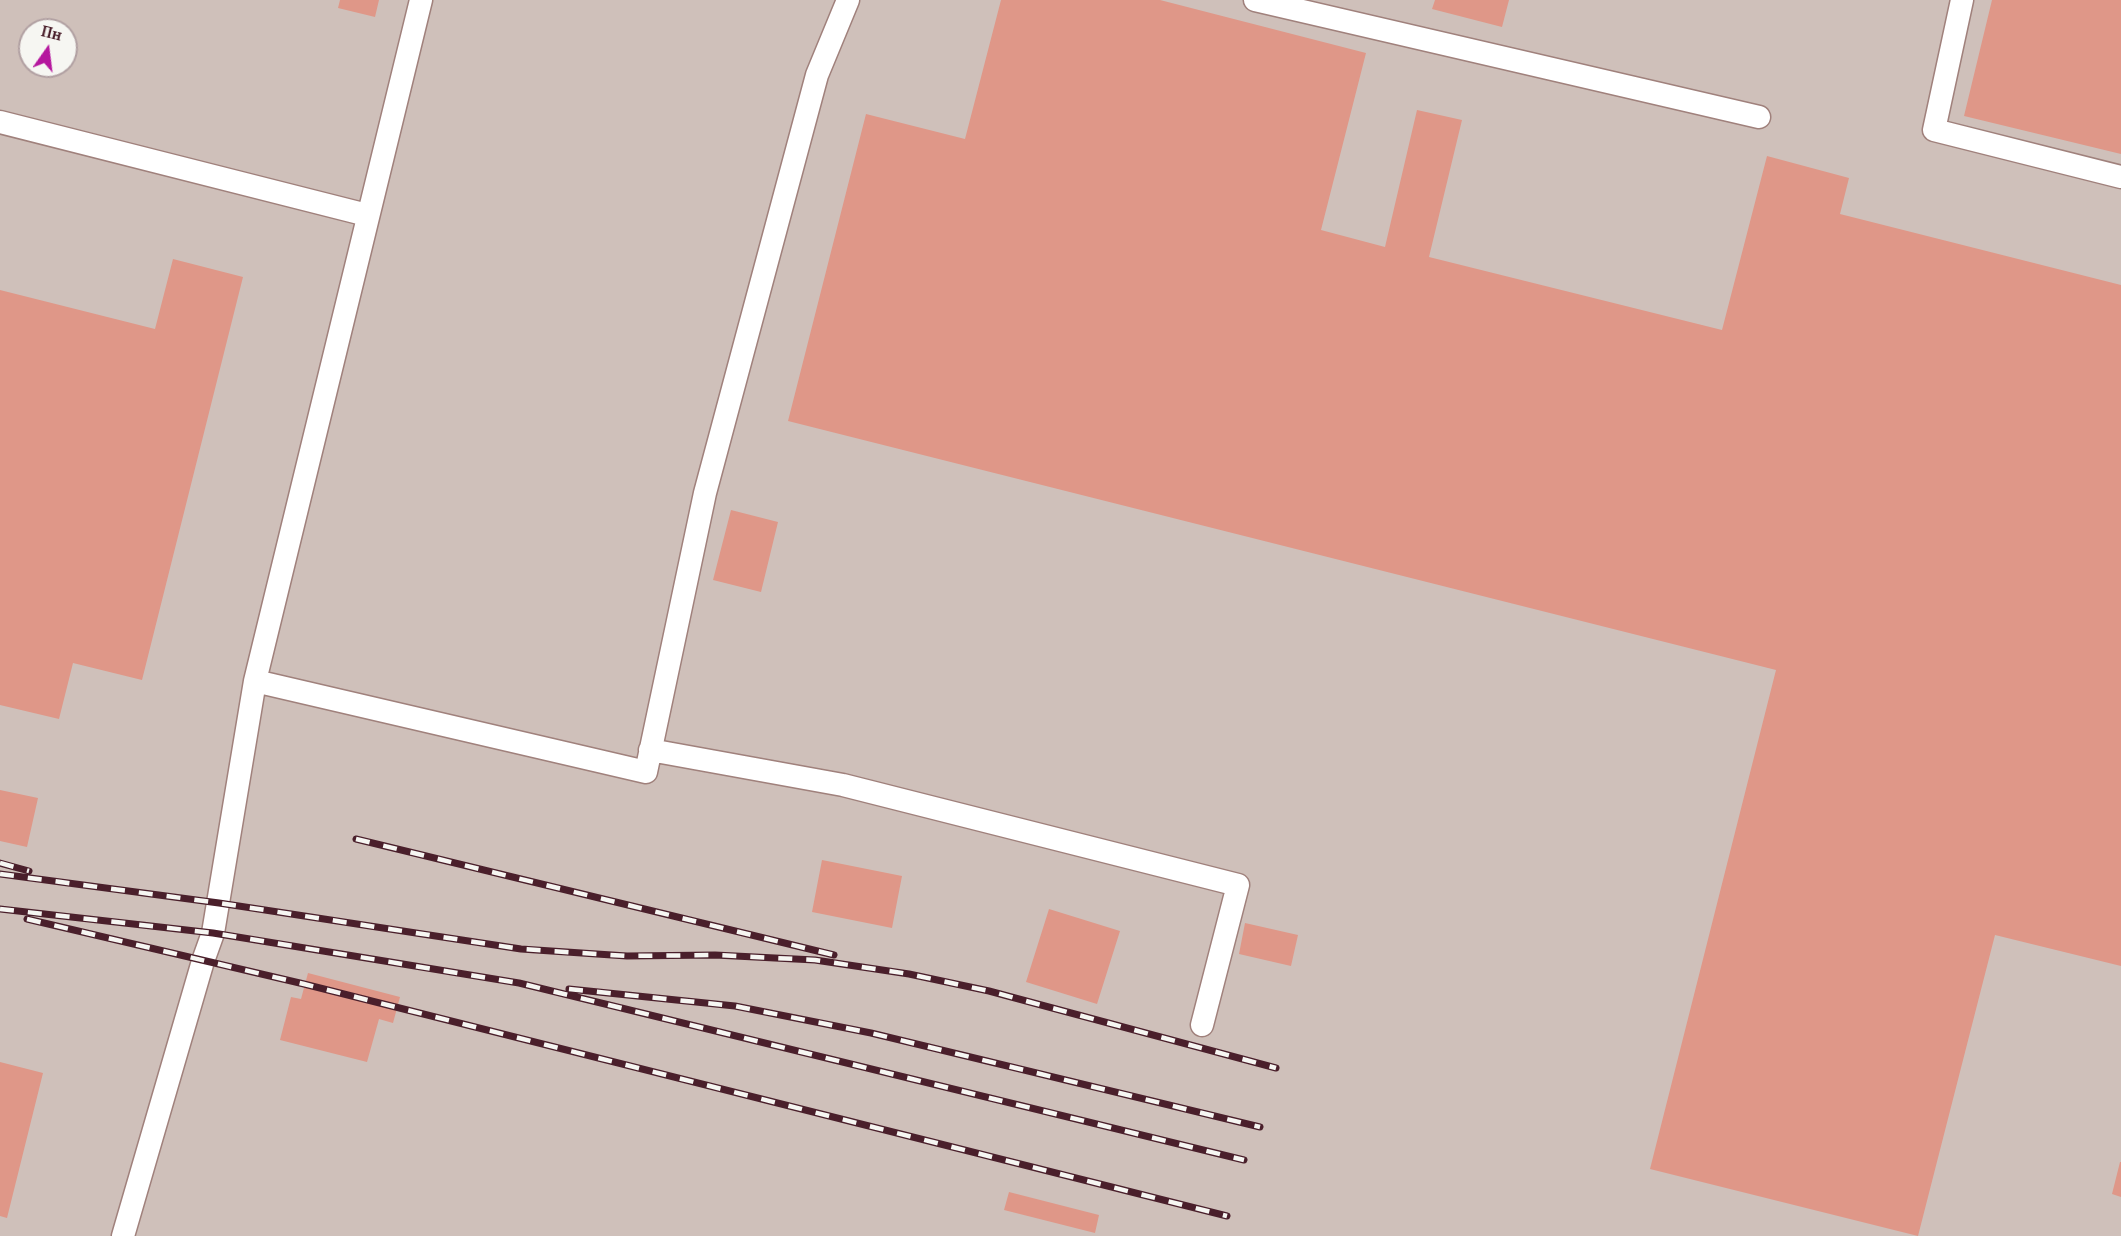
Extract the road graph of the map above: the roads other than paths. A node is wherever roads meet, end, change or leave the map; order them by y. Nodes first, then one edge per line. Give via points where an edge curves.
1 (421, 0) edge
2 (848, 0) edge
3 (1255, 0) edge
4 (1962, 0) edge
5 (1759, 117) dead end
6 (0, 122) edge
7 (2121, 177) edge
8 (367, 215) junction
9 (255, 681) junction
10 (650, 750) junction
11 (1202, 1025) dead end
12 (123, 1236) edge

1 - 8 lane
2 - 10 lane via 817,75 705,493
3 - 5 lane
4 - 7 lane via 1934,130
6 - 8 lane
8 - 9 lane
9 - 10 lane via 646,772
9 - 12 lane via 213,933
10 - 11 lane via 843,785 1238,885

